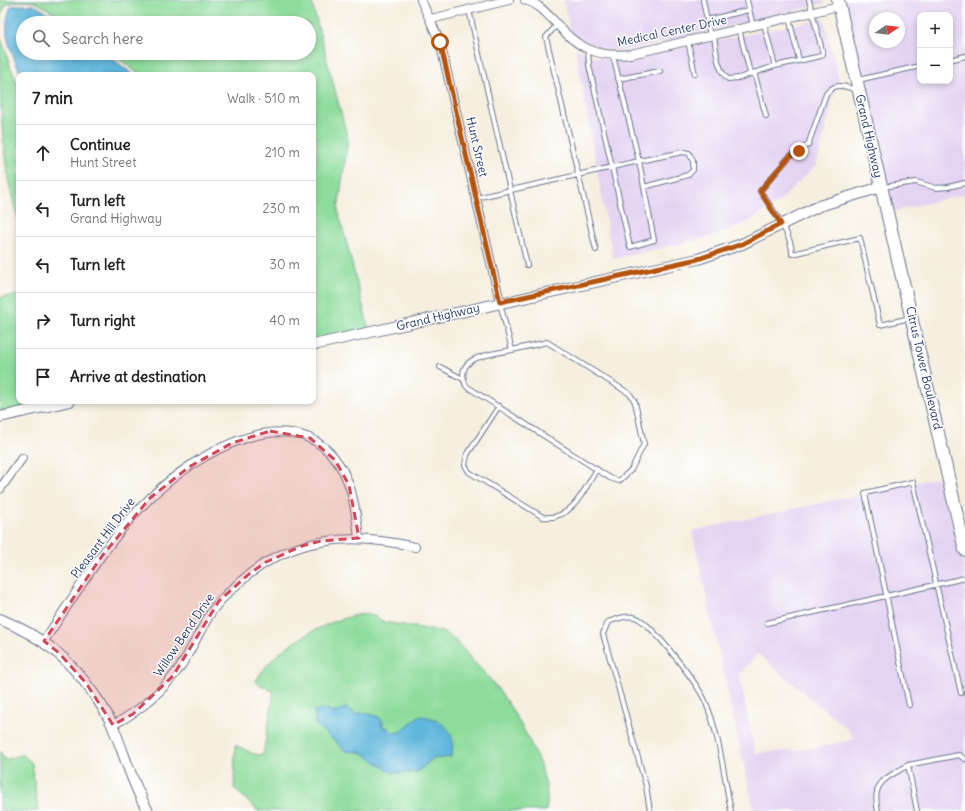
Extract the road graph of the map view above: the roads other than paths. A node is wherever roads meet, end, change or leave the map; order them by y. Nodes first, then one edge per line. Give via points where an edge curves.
1 (421, 0) edge
2 (509, 0) edge
3 (525, 0) edge
4 (703, 0) edge
5 (747, 0) edge
6 (809, 0) edge
7 (839, 3) edge
8 (469, 9) junction
9 (749, 10) junction
10 (812, 12) junction
11 (789, 18) junction
12 (431, 19) junction
13 (707, 20) junction
14 (764, 24) junction
15 (557, 25) junction
16 (753, 26) junction
17 (739, 29) junction
18 (712, 36) junction
19 (688, 41) junction
20 (588, 49) junction
21 (612, 56) junction
22 (965, 56) edge
23 (953, 59) edge
24 (799, 60) junction
25 (775, 66) junction
26 (917, 67) edge
27 (660, 72) dead end
28 (754, 72) junction
29 (750, 73) junction
30 (695, 74) dead end
31 (618, 79) junction
32 (858, 86) junction
33 (766, 116) dead end
34 (638, 161) junction
35 (613, 167) junction
36 (578, 175) junction
37 (965, 182) edge
38 (644, 187) junction
39 (881, 187) junction
40 (510, 190) junction
41 (476, 198) junction
42 (781, 224) junction
43 (596, 250) dead end
44 (527, 265) dead end
45 (500, 302) junction
46 (912, 317) junction
47 (316, 344) edge
48 (512, 350) junction
49 (440, 367) dead end
50 (463, 379) junction
51 (57, 404) edge
52 (499, 406) junction
53 (0, 417) edge
54 (22, 458) dead end
55 (597, 469) junction
56 (0, 489) edge
57 (359, 538) junction
58 (415, 547) dead end
59 (965, 550) edge
60 (965, 578) edge
61 (936, 585) junction
62 (886, 596) junction
63 (0, 619) edge
64 (766, 623) dead end
65 (44, 641) junction
66 (961, 693) dead end
67 (909, 705) dead end
68 (113, 725) junction
69 (965, 759) edge
70 (908, 765) junction
71 (148, 811) edge
72 (650, 811) edge
73 (731, 811) edge
74 (878, 811) edge
75 (917, 811) edge

1 - 12 street, Hunt Street
2 - 8 street
3 - 15 street, Medical Center Drive via 541,8
4 - 13 lane
5 - 9 lane
6 - 10 lane
7 - 10 street, Medical Center Drive
7 - 32 main road, Grand Highway
8 - 12 street
8 - 40 lane
9 - 13 lane
9 - 16 lane
10 - 11 street, Medical Center Drive
10 - 24 lane via 823,54
11 - 14 street, Medical Center Drive
11 - 24 lane
12 - 41 street, Hunt Street via 443,54
13 - 18 lane
14 - 16 street, Medical Center Drive
14 - 25 lane
15 - 20 street, Medical Center Drive via 573,41
15 - 36 lane via 546,36
16 - 17 street, Medical Center Drive
17 - 18 street, Medical Center Drive
17 - 29 lane
18 - 19 street, Medical Center Drive
18 - 29 lane via 723,75 728,79 734,79
19 - 21 street, Medical Center Drive
19 - 30 lane
20 - 21 street, Medical Center Drive
20 - 35 lane via 589,64
21 - 31 lane
22 - 23 lane
24 - 25 lane
25 - 28 lane
26 - 32 lane
27 - 31 lane
28 - 29 lane
28 - 33 lane
31 - 34 lane
32 - 39 main road, Grand Highway
32 - 42 lane via 831,87 826,94 808,144 790,156 760,191
34 - 35 lane
34 - 38 lane
34 - 38 lane via 683,152 689,153 693,161 693,170 688,175
35 - 36 lane
35 - 38 lane via 630,247 654,240
36 - 40 lane
36 - 43 lane
37 - 39 lane via 936,188 916,182
39 - 42 street, Grand Highway via 819,206
39 - 46 main road, Citrus Tower Boulevard
40 - 41 lane
40 - 44 lane
41 - 45 street, Hunt Street
42 - 45 street, Grand Highway via 742,244 698,259
42 - 46 lane via 792,248 792,254 860,238 880,325
45 - 47 street, Grand Highway
45 - 48 lane
46 - 59 main road, Citrus Tower Boulevard
48 - 50 lane via 468,363 462,371
48 - 55 lane via 547,342 633,398 644,440 643,449 631,470 619,481
49 - 50 lane
50 - 52 lane via 466,386
51 - 53 street
52 - 55 lane
52 - 55 lane via 467,456 465,465 469,472 543,517 550,518 571,510
54 - 56 street
57 - 58 street, Willow Bend Drive
57 - 65 street, Pleasant Hill Drive via 349,485 343,471 325,448 310,438 280,431 255,434 213,452 168,482 150,498 102,556
57 - 68 street, Willow Bend Drive via 321,541 302,546 266,562 249,574 219,601 182,662 156,695 133,714
60 - 61 lane
61 - 62 lane
61 - 62 lane via 913,482 865,493
61 - 66 lane
62 - 64 lane
62 - 67 lane
63 - 65 street
65 - 68 street via 73,666 104,708
68 - 71 street via 125,762
69 - 70 lane via 959,755
70 - 74 lane via 881,781 876,790
70 - 75 lane
72 - 73 lane via 646,786 603,634 608,622 621,617 637,617 649,626 706,702

